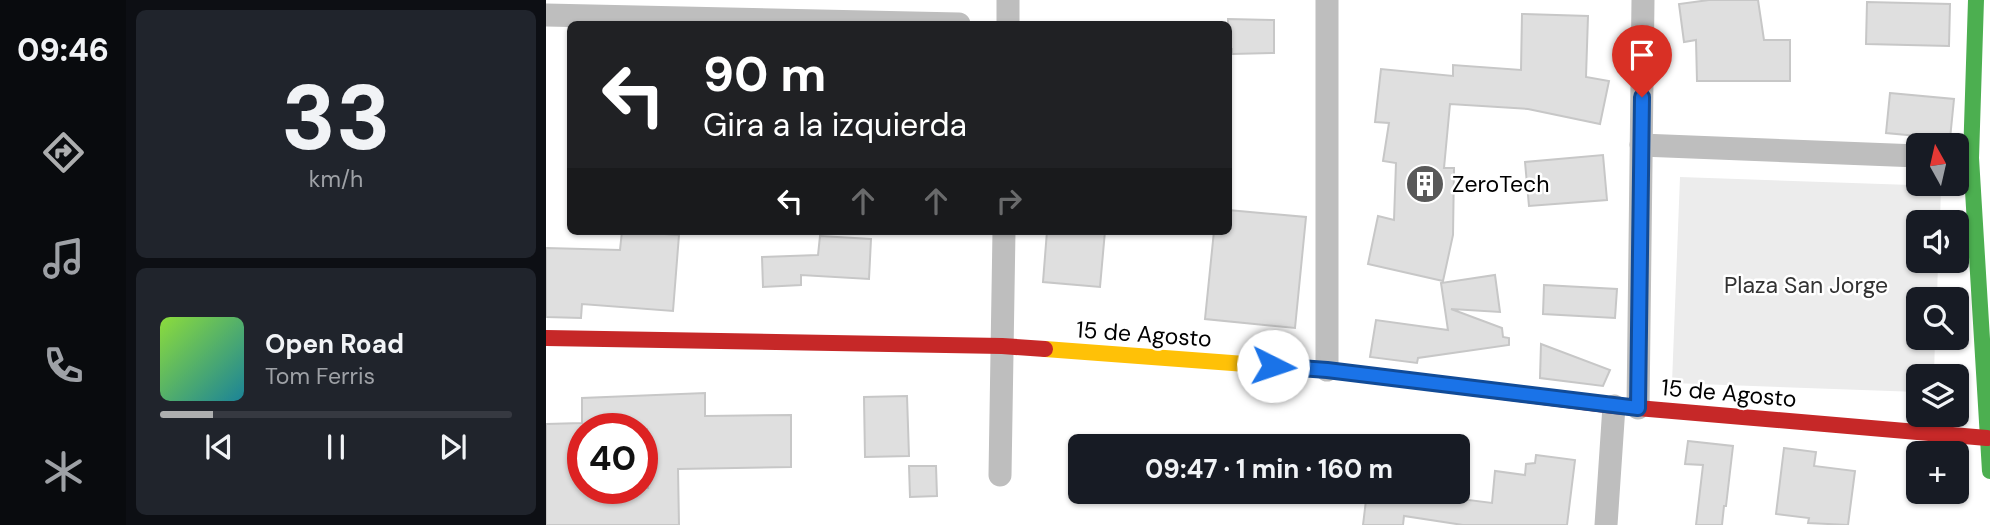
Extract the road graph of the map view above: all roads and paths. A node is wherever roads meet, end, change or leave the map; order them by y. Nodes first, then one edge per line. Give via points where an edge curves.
1 (1008, 0) edge
2 (1327, 0) edge
3 (1643, 0) edge
4 (1976, 0) edge
5 (546, 15) edge
6 (821, 21) edge
7 (1008, 21) edge
8 (1966, 133) edge
9 (1642, 145) junction
10 (1906, 156) edge
11 (1967, 196) edge
12 (1004, 235) edge
13 (546, 338) edge
14 (1003, 346) junction
15 (1327, 370) junction
16 (1614, 406) junction
17 (1638, 408) junction
18 (1987, 438) junction
19 (1990, 471) edge
20 (1000, 475) dead end
21 (1606, 525) edge

1 - 7 street
2 - 15 street
3 - 9 street
4 - 8 street
5 - 6 street
9 - 10 street
9 - 17 street
11 - 18 street
12 - 14 street
13 - 14 street, 15 de Agosto
14 - 15 street, 15 de Agosto
14 - 20 street
15 - 16 street, 15 de Agosto
16 - 17 street, 15 de Agosto
16 - 21 street
17 - 18 street, 15 de Agosto
18 - 19 street

